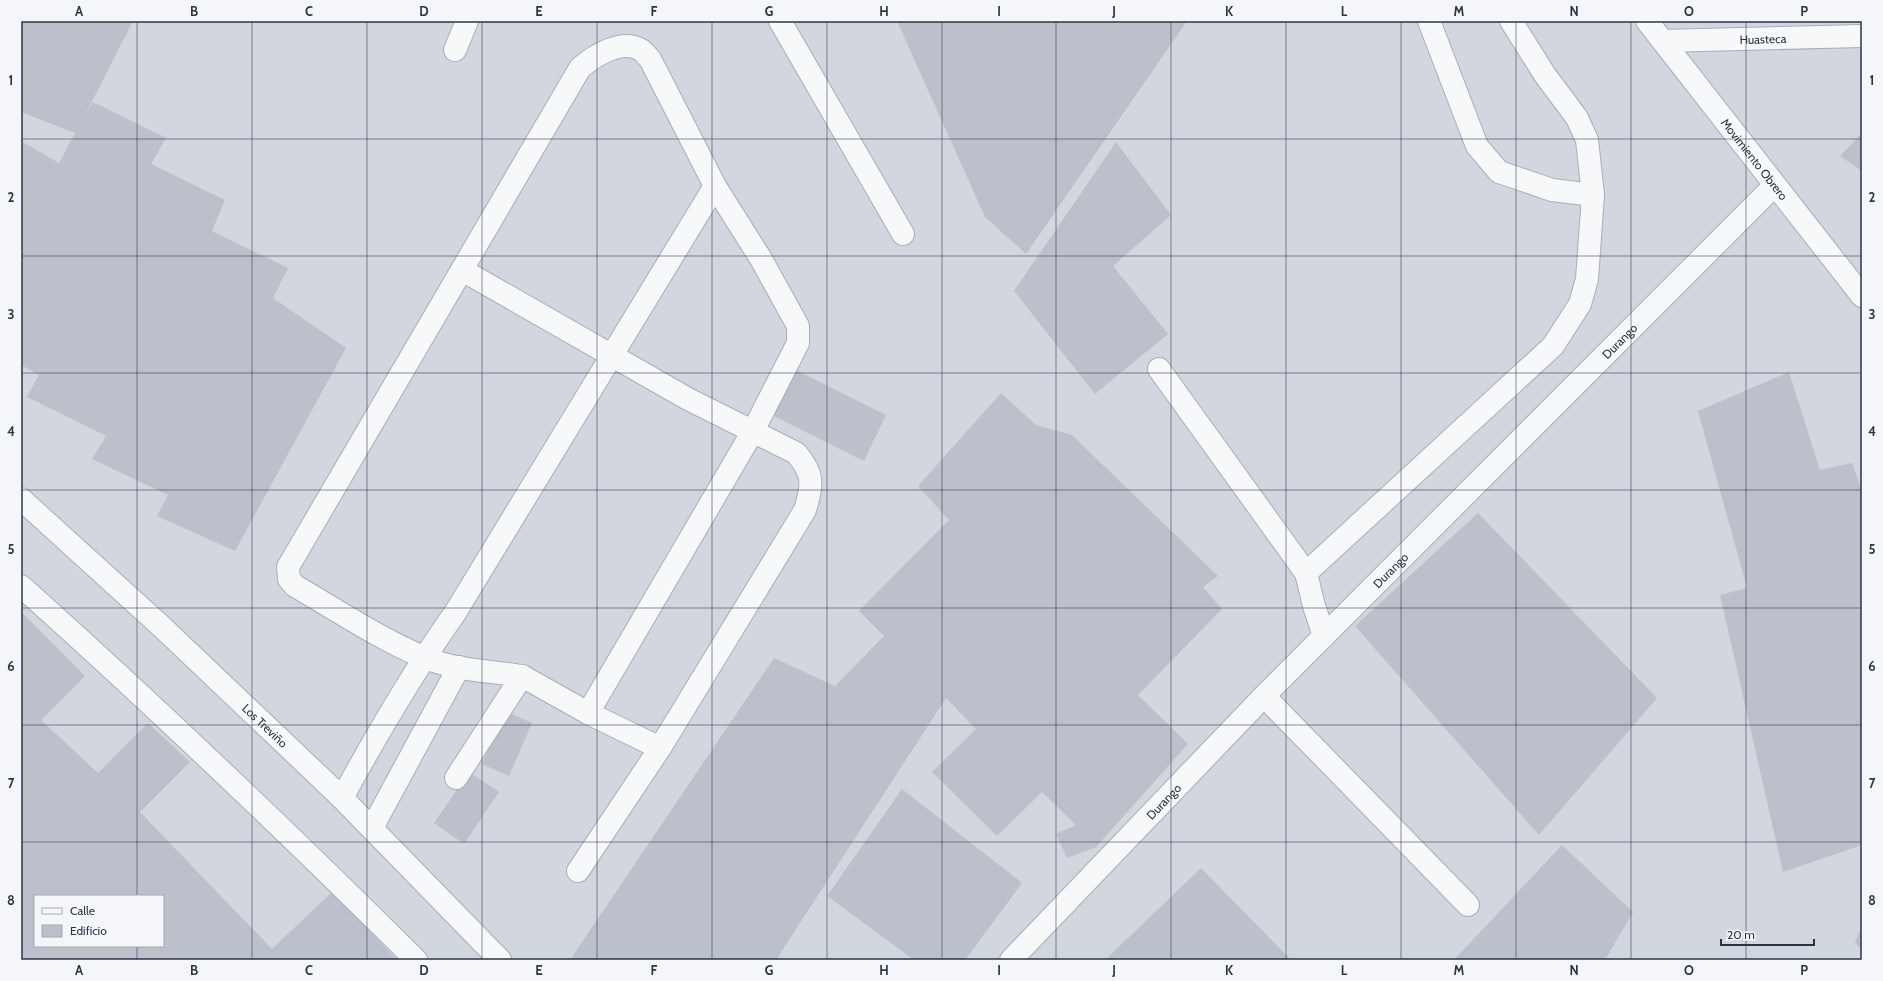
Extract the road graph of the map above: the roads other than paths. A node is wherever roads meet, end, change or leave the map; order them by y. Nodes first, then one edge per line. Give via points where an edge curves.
1 (467, 21) edge
2 (780, 21) edge
3 (1429, 21) edge
4 (1511, 21) edge
5 (1647, 21) edge
6 (1862, 36) edge
7 (1664, 41) junction
8 (455, 50) dead end
9 (715, 186) junction
10 (1774, 186) junction
11 (1593, 195) junction
12 (904, 234) dead end
13 (462, 270) junction
14 (1862, 296) edge
15 (612, 356) junction
16 (1159, 369) dead end
17 (753, 431) junction
18 (21, 499) edge
19 (1306, 572) junction
20 (21, 586) edge
21 (1324, 636) junction
22 (424, 658) junction
23 (459, 667) junction
24 (522, 676) junction
25 (1264, 696) junction
26 (588, 713) junction
27 (660, 748) junction
28 (456, 778) dead end
29 (342, 798) junction
30 (372, 828) junction
31 (578, 872) dead end
32 (1468, 905) dead end
33 (416, 960) edge
34 (500, 960) edge
35 (1011, 960) edge

1 - 8 street
2 - 12 street
3 - 11 street via 1477,146 1500,172 1552,190
4 - 11 street via 1577,118 1587,140
5 - 7 street, Movimiento Obrero
6 - 7 street, Huasteca
7 - 10 street, Movimiento Obrero
9 - 13 street via 650,58 640,49 622,46 606,51 593,56 580,68
9 - 15 street
9 - 17 street via 760,259 799,330 798,343
10 - 14 street, Movimiento Obrero
10 - 21 street, Durango
11 - 19 street via 1587,279 1580,304 1552,346
13 - 15 street
13 - 22 street via 295,554 287,574 295,586 351,620
15 - 17 street via 688,399
15 - 22 street via 455,613
16 - 19 street
17 - 26 street
17 - 27 street via 796,453 806,465 811,478 810,494 805,510
18 - 29 street, Los Treviño via 162,627
19 - 21 street
20 - 33 street via 319,863
21 - 25 street, Durango
22 - 23 street
22 - 29 street
23 - 24 street
23 - 30 street
24 - 26 street
24 - 28 street
25 - 32 street
25 - 35 street, Durango
26 - 27 street
27 - 31 street
29 - 30 street, Los Treviño
30 - 34 street, Los Treviño

